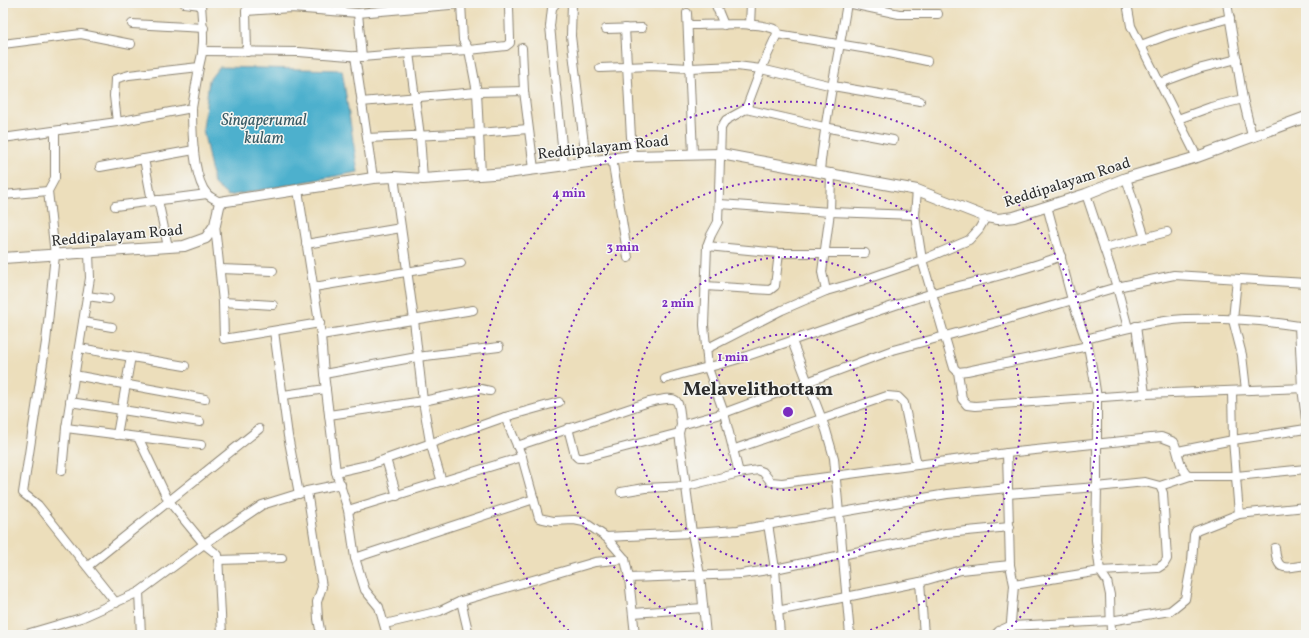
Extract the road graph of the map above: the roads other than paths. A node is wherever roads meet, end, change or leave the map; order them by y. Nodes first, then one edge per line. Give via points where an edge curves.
1 (184, 3) edge
2 (556, 3) edge
3 (572, 3) edge
4 (715, 3) edge
5 (751, 3) edge
6 (847, 3) edge
7 (1126, 3) edge
8 (1227, 3) edge
9 (201, 4) edge
10 (461, 4) edge
11 (405, 6) edge
12 (246, 7) edge
13 (509, 8) dead end
14 (358, 13) junction
15 (687, 13) dead end
16 (938, 14) dead end
17 (1230, 18) junction
18 (132, 24) dead end
19 (688, 25) junction
20 (724, 25) junction
21 (750, 25) junction
22 (204, 28) junction
23 (606, 28) dead end
24 (625, 28) junction
25 (642, 28) dead end
26 (777, 34) junction
27 (3, 44) edge
28 (130, 44) dead end
29 (840, 44) junction
30 (1141, 45) junction
31 (522, 48) dead end
32 (469, 50) junction
33 (203, 51) junction
34 (247, 52) junction
35 (409, 53) junction
36 (358, 57) junction
37 (1237, 59) junction
38 (927, 61) dead end
39 (199, 66) junction
40 (627, 67) junction
41 (600, 68) dead end
42 (690, 68) junction
43 (761, 69) junction
44 (1160, 83) junction
45 (833, 86) junction
46 (524, 91) junction
47 (476, 92) junction
48 (414, 98) junction
49 (1243, 100) junction
50 (920, 101) dead end
51 (361, 102) junction
52 (192, 108) junction
53 (746, 109) junction
54 (1306, 117) edge
55 (1178, 119) junction
56 (117, 122) junction
57 (824, 127) junction
58 (528, 129) junction
59 (55, 131) junction
60 (479, 133) junction
61 (420, 136) junction
62 (1252, 136) junction
63 (3, 138) edge
64 (367, 138) junction
65 (893, 140) dead end
66 (194, 150) junction
67 (693, 154) junction
68 (721, 154) junction
69 (632, 156) junction
70 (1197, 157) junction
71 (612, 158) junction
72 (144, 159) junction
73 (586, 161) junction
74 (564, 165) junction
75 (100, 167) dead end
76 (534, 169) junction
77 (820, 171) junction
78 (831, 173) junction
79 (481, 175) junction
80 (394, 177) junction
81 (373, 178) junction
82 (1126, 178) junction
83 (423, 179) junction
84 (48, 190) junction
85 (298, 190) junction
86 (917, 190) junction
87 (207, 194) junction
88 (1086, 194) junction
89 (3, 195) edge
90 (155, 200) junction
91 (220, 202) junction
92 (720, 204) junction
93 (115, 206) dead end
94 (1047, 206) junction
95 (830, 212) junction
96 (915, 215) junction
97 (986, 217) junction
98 (215, 225) junction
99 (401, 228) junction
100 (1167, 232) dead end
101 (1145, 238) junction
102 (306, 244) junction
103 (707, 246) junction
104 (168, 247) junction
105 (1104, 248) junction
106 (3, 250) edge
107 (89, 253) junction
108 (779, 253) junction
109 (823, 253) junction
110 (865, 253) dead end
111 (55, 255) junction
112 (1061, 256) junction
113 (3, 258) edge
114 (628, 258) dead end
115 (922, 260) junction
116 (461, 263) dead end
117 (220, 269) junction
118 (273, 271) dead end
119 (407, 272) junction
120 (1237, 279) junction
121 (1306, 284) edge
122 (705, 286) junction
123 (314, 287) junction
124 (1117, 287) junction
125 (826, 291) junction
126 (933, 293) junction
127 (87, 296) junction
128 (109, 299) dead end
129 (1072, 300) junction
130 (223, 302) junction
131 (273, 305) dead end
132 (473, 310) dead end
133 (414, 320) junction
134 (1233, 320) junction
135 (83, 322) junction
136 (320, 323) junction
137 (1302, 326) edge
138 (112, 327) dead end
139 (1132, 327) junction
140 (274, 331) junction
141 (321, 335) junction
142 (944, 336) junction
143 (792, 341) junction
144 (1087, 342) junction
145 (499, 347) dead end
146 (79, 348) junction
147 (706, 349) junction
148 (131, 356) junction
149 (417, 357) junction
150 (185, 366) dead end
151 (708, 368) junction
152 (958, 372) junction
153 (324, 374) junction
154 (74, 376) junction
155 (665, 379) dead end
156 (808, 381) junction
157 (125, 384) junction
158 (1304, 388) edge
159 (326, 389) junction
160 (1246, 390) junction
161 (490, 391) dead end
162 (1232, 391) junction
163 (1145, 394) junction
164 (283, 395) junction
165 (1097, 398) junction
166 (205, 399) dead end
167 (423, 401) junction
168 (70, 402) junction
169 (559, 402) dead end
170 (121, 410) junction
171 (724, 413) junction
172 (329, 415) junction
173 (505, 417) junction
174 (822, 419) junction
175 (1306, 419) edge
176 (200, 422) dead end
177 (66, 428) junction
178 (568, 428) junction
179 (259, 429) dead end
180 (680, 429) junction
181 (1306, 429) edge
182 (117, 435) junction
183 (138, 437) junction
184 (1233, 440) junction
185 (430, 442) junction
186 (1098, 444) junction
187 (201, 445) dead end
188 (518, 446) junction
189 (735, 449) junction
190 (1178, 451) junction
191 (1007, 453) junction
192 (522, 457) junction
193 (386, 459) junction
194 (917, 465) junction
195 (1306, 469) edge
196 (62, 471) dead end
197 (336, 472) junction
198 (739, 473) junction
199 (835, 476) junction
200 (1190, 476) junction
201 (1236, 476) junction
202 (442, 482) junction
203 (341, 484) junction
204 (687, 486) junction
205 (1097, 486) junction
206 (1160, 486) junction
207 (1008, 491) junction
208 (621, 492) dead end
209 (303, 493) junction
210 (397, 496) junction
211 (534, 499) junction
212 (168, 500) junction
213 (1306, 507) edge
214 (348, 510) junction
215 (839, 512) junction
216 (1239, 514) junction
217 (768, 524) junction
218 (1010, 527) junction
219 (692, 533) junction
220 (606, 537) junction
221 (204, 544) junction
222 (1275, 548) dead end
223 (842, 554) junction
224 (282, 558) dead end
225 (355, 558) junction
226 (218, 560) junction
227 (625, 560) junction
228 (1010, 565) junction
229 (1306, 565) edge
230 (88, 566) junction
231 (776, 569) junction
232 (1100, 571) junction
233 (700, 575) junction
234 (629, 578) junction
235 (920, 582) junction
236 (1014, 585) junction
237 (139, 592) junction
238 (846, 596) junction
239 (461, 601) junction
240 (116, 603) junction
241 (703, 608) junction
242 (777, 611) junction
243 (633, 613) junction
244 (1110, 621) junction
245 (385, 624) junction
246 (1010, 626) junction
247 (44, 632) edge
248 (23, 635) edge
249 (141, 635) edge
250 (222, 635) edge
251 (321, 635) edge
252 (387, 635) edge
253 (469, 635) edge
254 (635, 635) edge
255 (706, 635) edge
256 (780, 635) edge
257 (850, 635) edge
258 (924, 635) edge
259 (995, 635) edge
260 (1010, 635) edge
261 (1111, 635) edge

1 - 9 street
2 - 74 street via 552,8 550,26
3 - 73 street via 571,36
4 - 20 street
5 - 21 street
6 - 16 street via 899,14
6 - 29 street
7 - 30 street via 1131,26
8 - 17 street
9 - 22 street
10 - 11 street
10 - 32 street via 463,40
11 - 14 street
12 - 14 street
12 - 34 street
13 - 32 street via 508,45
14 - 36 street
15 - 19 street
17 - 30 street
17 - 37 street
18 - 22 street
19 - 20 street
19 - 42 street
20 - 21 street
21 - 26 street via 772,28
22 - 33 street
23 - 24 street
24 - 25 street
24 - 40 street
26 - 29 street
26 - 43 street
27 - 28 street via 81,34
29 - 38 street
29 - 45 street
30 - 44 street
31 - 46 street
32 - 35 street
32 - 47 street
33 - 34 street
33 - 39 street
34 - 36 street via 299,52
35 - 36 street
35 - 48 street
36 - 51 street
37 - 44 street via 1198,69
37 - 49 street
39 - 52 street
39 - 56 street via 116,79 114,96
40 - 41 street
40 - 42 street
40 - 69 street
42 - 43 street via 737,66
42 - 67 street
43 - 45 street
43 - 53 street
44 - 55 street
45 - 50 street
45 - 57 street
46 - 47 street
46 - 58 street
47 - 48 street
47 - 60 street
48 - 51 street
48 - 61 street
49 - 55 street via 1211,107
49 - 62 street
51 - 64 street
52 - 56 street
52 - 66 street
53 - 57 street
53 - 68 street via 726,120 722,128
54 - 62 main road, Reddipalayam Road
55 - 70 street
56 - 59 street
57 - 65 street
57 - 77 street
58 - 60 street
58 - 76 street
59 - 63 street
59 - 84 street via 55,178
60 - 61 street
60 - 79 street
61 - 64 street
61 - 83 street
62 - 70 main road, Reddipalayam Road
64 - 81 street
66 - 72 street
66 - 87 street via 197,172
67 - 68 main road, Reddipalayam Road
67 - 69 main road, Reddipalayam Road
68 - 77 main road, Reddipalayam Road
68 - 92 street
69 - 71 main road, Reddipalayam Road
70 - 82 main road, Reddipalayam Road
71 - 73 main road, Reddipalayam Road
71 - 114 street
72 - 75 street
72 - 90 street
73 - 74 main road, Reddipalayam Road
74 - 76 main road, Reddipalayam Road
76 - 79 main road, Reddipalayam Road
77 - 78 main road, Reddipalayam Road
78 - 86 main road, Reddipalayam Road
78 - 95 street
79 - 83 main road, Reddipalayam Road
80 - 81 main road, Reddipalayam Road
80 - 83 main road, Reddipalayam Road
80 - 99 street
81 - 85 main road, Reddipalayam Road
82 - 88 main road, Reddipalayam Road
82 - 101 street
84 - 89 street
84 - 111 street
85 - 91 main road, Reddipalayam Road
85 - 102 street
86 - 96 street
86 - 97 main road, Reddipalayam Road
87 - 90 street
87 - 91 street
88 - 94 main road, Reddipalayam Road
88 - 105 street
90 - 93 street
90 - 104 street
91 - 98 main road, Reddipalayam Road
92 - 95 street
92 - 103 street via 718,222
94 - 97 main road, Reddipalayam Road via 1014,217
94 - 112 street
95 - 96 street
95 - 109 street
96 - 115 street
97 - 115 street via 969,240
98 - 104 main road, Reddipalayam Road via 206,238 184,246
98 - 117 street
99 - 102 street
99 - 119 street
100 - 101 street
101 - 105 street
102 - 123 street
103 - 108 street
103 - 122 street
104 - 107 main road, Reddipalayam Road
105 - 124 street
106 - 113 street
107 - 111 main road, Reddipalayam Road
107 - 127 street via 90,278
108 - 109 street
108 - 122 street via 776,286 770,290
109 - 110 street
109 - 125 street via 822,272
111 - 113 main road, Reddipalayam Road
111 - 230 street via 46,342 23,492 38,505
112 - 126 street via 1042,264
112 - 129 street
115 - 125 street
115 - 126 street
116 - 119 street
117 - 118 street
117 - 130 street
119 - 123 street
119 - 133 street
120 - 121 street
120 - 124 street via 1174,275
120 - 134 street
122 - 147 street
123 - 136 street
124 - 129 street
124 - 139 street
125 - 147 street via 782,310
126 - 142 street
126 - 143 street
127 - 128 street
127 - 135 street
129 - 142 street
129 - 144 street
130 - 131 street
130 - 140 street via 224,339
132 - 133 street
133 - 141 street
133 - 149 street
134 - 137 street
134 - 139 street via 1184,319
134 - 160 street via 1242,355
135 - 138 street
135 - 146 street
136 - 140 street
136 - 141 street
137 - 158 street
139 - 144 street
139 - 163 street
140 - 164 street
141 - 153 street
142 - 152 street via 951,360
142 - 156 street via 893,350
143 - 151 street
143 - 156 street
144 - 152 street
144 - 165 street
145 - 149 street
146 - 148 street
146 - 154 street
147 - 151 street
148 - 150 street
148 - 157 street
149 - 153 street
149 - 167 street
151 - 155 street
151 - 171 street
152 - 165 street via 962,399 967,405
153 - 159 street
154 - 157 street
154 - 168 street
156 - 171 street
156 - 174 street
157 - 166 street
157 - 170 street
158 - 160 street
158 - 175 street
159 - 164 street
159 - 172 street
160 - 162 street
161 - 167 street via 481,389
162 - 163 street
162 - 184 street
163 - 165 street
164 - 209 street
165 - 186 street
167 - 172 street
167 - 185 street
168 - 170 street
168 - 177 street
169 - 173 street
170 - 176 street
170 - 182 street
171 - 180 street
171 - 189 street
172 - 197 street
173 - 185 street
173 - 188 street
174 - 189 street
174 - 194 street via 887,396 898,397 906,408
174 - 199 street via 834,458
177 - 182 street
177 - 196 street
178 - 180 street via 578,458
178 - 180 street via 668,398 676,399 680,404
178 - 188 street
179 - 212 street
180 - 204 street
181 - 184 street
182 - 183 street
183 - 187 street
183 - 212 street
184 - 190 street
184 - 201 street
185 - 193 street
185 - 202 street
186 - 190 street via 1161,437 1174,442
186 - 191 street
186 - 205 street
188 - 192 street
189 - 198 street
190 - 200 street via 1182,468
191 - 194 street
191 - 207 street
192 - 202 street
192 - 211 street
193 - 197 street
193 - 210 street
194 - 199 street
195 - 201 street
197 - 203 street
198 - 199 street via 758,470 771,482 782,483
198 - 204 street
199 - 215 street
200 - 201 street
200 - 206 street
201 - 216 street
202 - 210 street
203 - 209 street
203 - 214 street
204 - 208 street
204 - 219 street
205 - 206 street via 1145,482
205 - 207 street
205 - 232 street via 1096,540
206 - 232 street via 1163,493 1167,559 1164,564 1158,568
207 - 215 street via 947,494
207 - 218 street
209 - 221 street via 262,505
209 - 251 street via 322,587 317,602
210 - 214 street
211 - 220 street via 540,518 545,521 584,522
211 - 225 street
212 - 221 street
212 - 230 street
213 - 216 street
214 - 225 street
215 - 217 street
215 - 223 street
216 - 244 street via 1196,531 1188,587 1185,598 1178,606 1170,611
217 - 219 street via 738,530
217 - 231 street
218 - 223 street via 946,533
218 - 228 street
219 - 220 street
219 - 233 street
220 - 227 street
221 - 226 street via 218,555
221 - 237 street
222 - 229 street via 1279,566 1285,568
223 - 231 street
223 - 238 street
224 - 226 street
225 - 245 street via 365,590 379,607
226 - 250 street
227 - 234 street
227 - 239 street via 595,562
228 - 235 street via 961,570
228 - 236 street
230 - 240 street
231 - 233 street via 729,575
231 - 242 street
232 - 236 street
232 - 244 street via 1107,581 1110,595
233 - 234 street
233 - 241 street
234 - 243 street
235 - 238 street
235 - 258 street
236 - 246 street
237 - 240 street
237 - 249 street
238 - 242 street
238 - 257 street
239 - 245 street via 440,611
239 - 253 street
240 - 247 street
241 - 243 street
241 - 255 street
242 - 256 street
243 - 254 street
244 - 246 street
244 - 261 street
245 - 252 street
246 - 259 street
246 - 260 street
247 - 248 street

